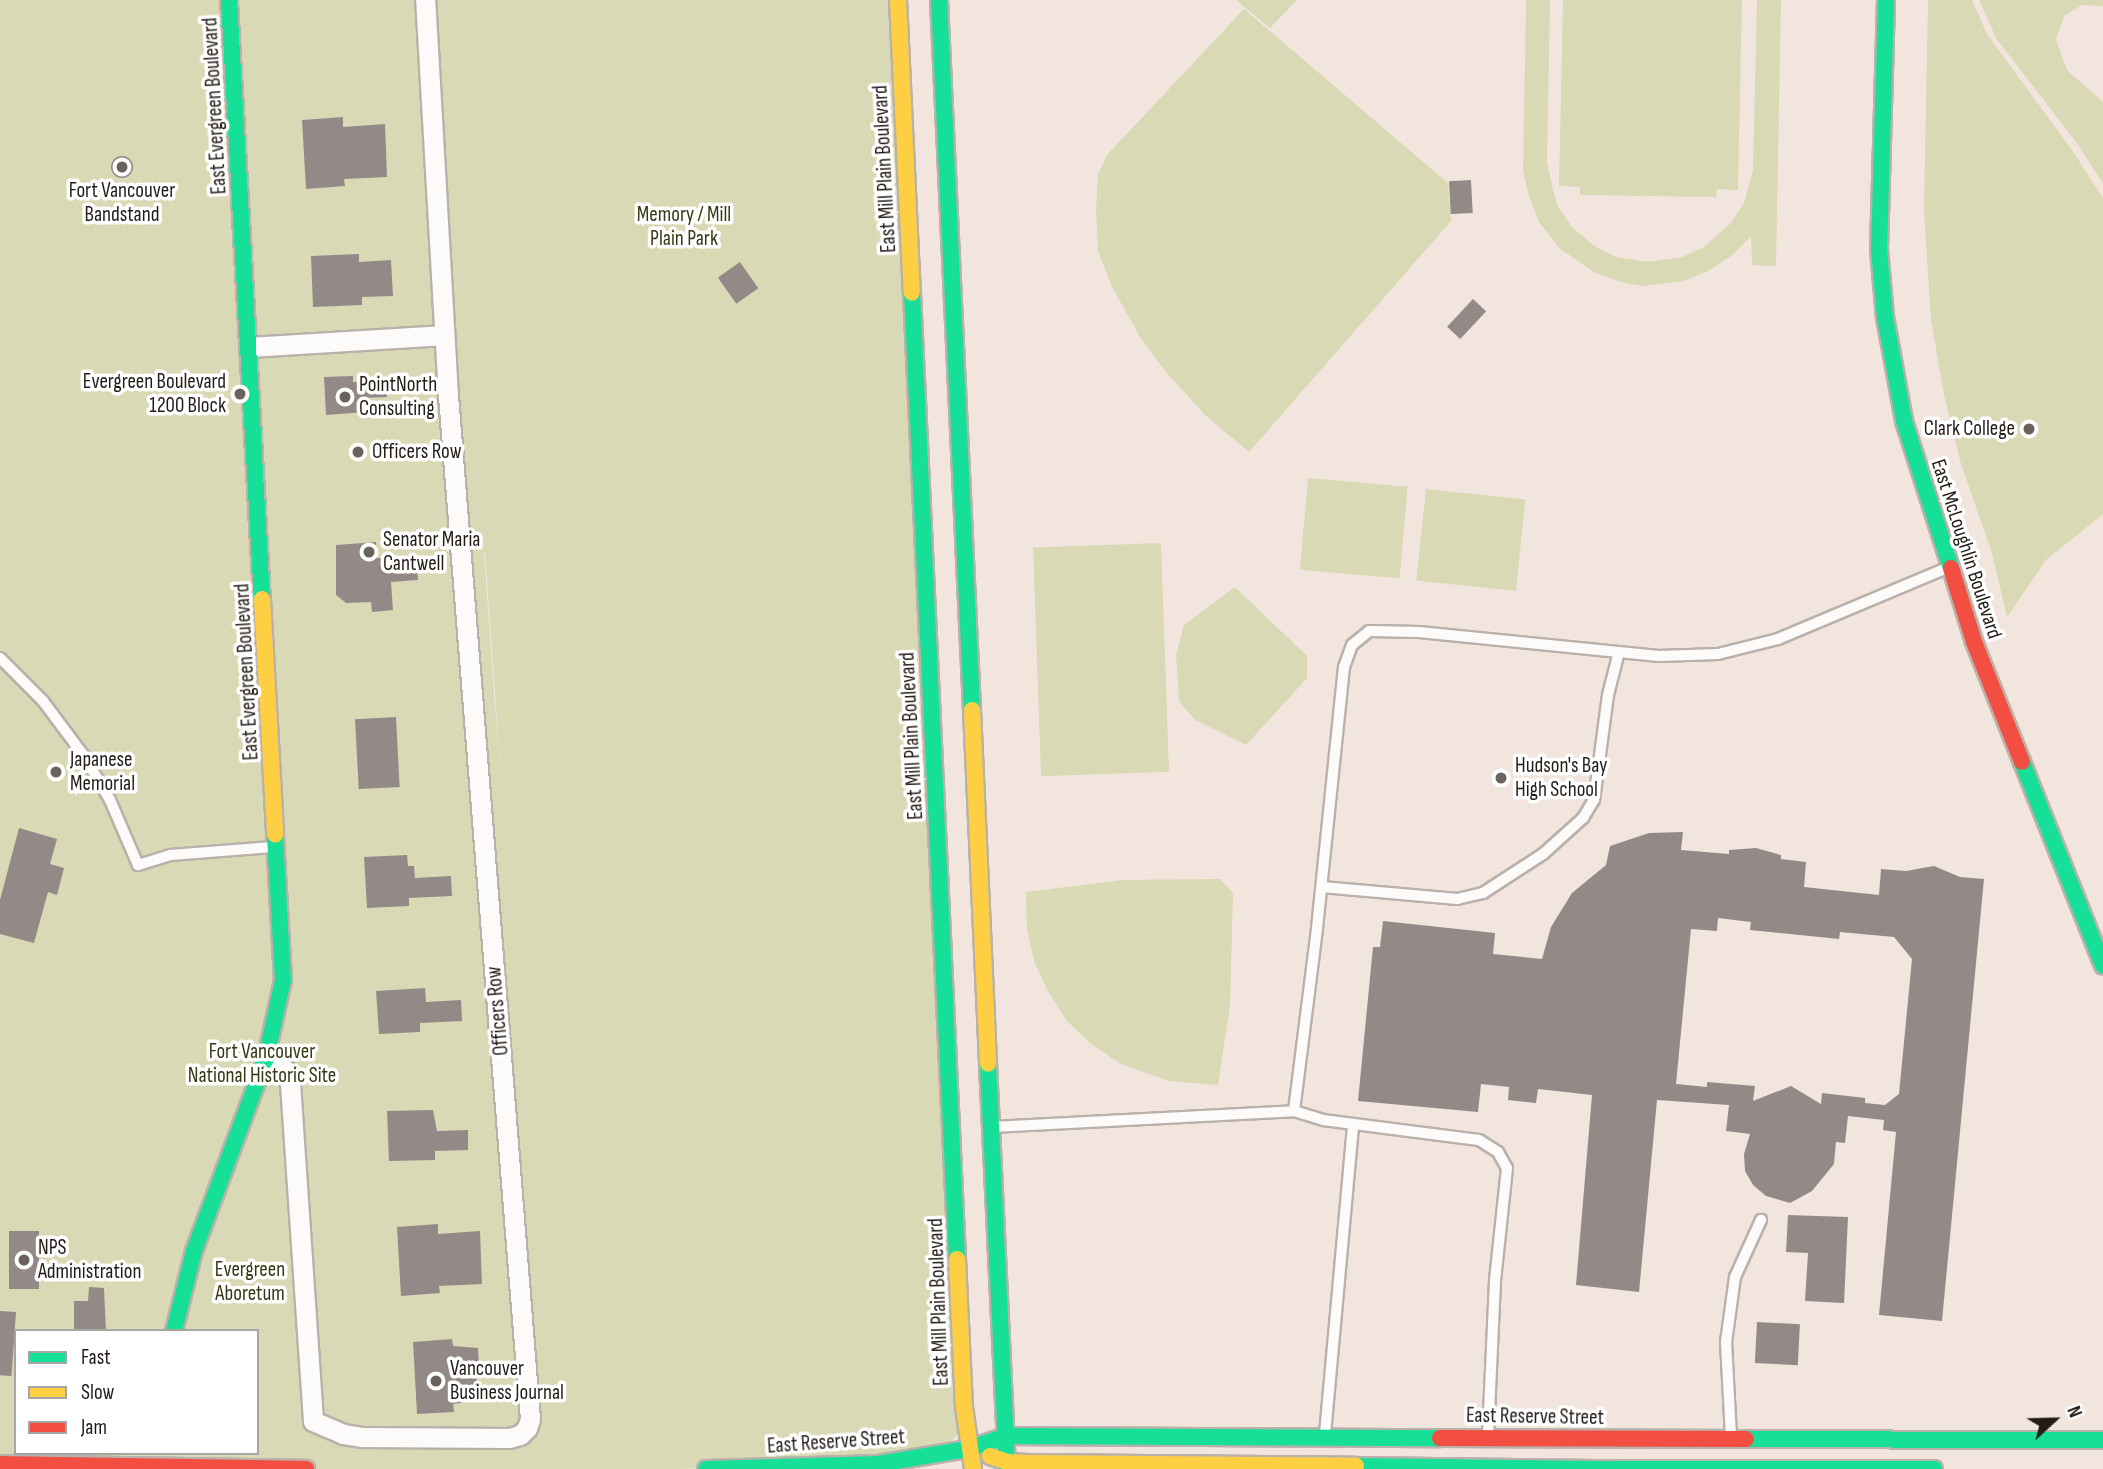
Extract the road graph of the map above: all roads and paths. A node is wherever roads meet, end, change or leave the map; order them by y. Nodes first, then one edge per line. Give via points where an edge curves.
1 (229, 0) edge
2 (425, 0) edge
3 (898, 0) edge
4 (939, 0) edge
5 (1886, 0) edge
6 (444, 335) junction
7 (250, 346) junction
8 (1948, 567) junction
9 (1619, 652) junction
10 (0, 658) edge
11 (277, 847) junction
12 (1322, 887) junction
13 (2103, 966) edge
14 (267, 1058) junction
15 (1294, 1111) junction
16 (1353, 1125) junction
17 (992, 1127) junction
18 (1760, 1220) dead end
19 (175, 1329) edge
20 (1006, 1436) junction
21 (1272, 1436) junction
22 (1325, 1436) junction
23 (1432, 1437) junction
24 (1731, 1437) junction
25 (1488, 1438) junction
26 (1617, 1439) junction
27 (2103, 1440) edge
28 (968, 1449) junction
29 (171, 1460) edge
30 (0, 1464) edge
31 (1007, 1465) edge
32 (107, 1467) edge
33 (1272, 1467) edge
34 (1433, 1468) edge
35 (1717, 1468) edge
36 (306, 1469) edge
37 (706, 1469) edge
38 (973, 1469) edge
39 (1617, 1469) edge
40 (1831, 1469) edge
41 (1899, 1469) edge
42 (1934, 1469) edge

1 - 7 street, East Evergreen Boulevard
2 - 6 street, Officers Row
3 - 28 street, East Mill Plain Boulevard
4 - 17 street
5 - 8 street, East McLoughlin Boulevard via 1879,248 1885,317 1904,421
6 - 7 street
6 - 14 street, Officers Row via 530,1419 520,1435 363,1437 313,1421 290,1083 284,1069
7 - 11 street, East Evergreen Boulevard
8 - 9 lane via 1778,639 1718,654
8 - 13 street, East McLoughlin Boulevard
9 - 12 lane via 1608,695 1594,800 1583,818 1543,854 1483,893 1457,899
9 - 12 lane via 1369,631 1352,645 1344,667
10 - 11 lane via 43,701 84,756 110,800 138,865 170,855
11 - 14 street, East Evergreen Boulevard via 283,980
12 - 15 lane
14 - 19 street, East Evergreen Boulevard via 194,1251
15 - 16 lane
15 - 17 lane
16 - 22 lane
16 - 25 lane via 1479,1140 1498,1152 1507,1168 1495,1281
17 - 20 street
18 - 24 lane via 1735,1277 1728,1329
20 - 21 street, East Reserve Street
20 - 28 street, East Reserve Street
20 - 31 street
21 - 22 street, East Reserve Street
21 - 33 street
22 - 23 street, East Reserve Street
23 - 25 street, East Reserve Street
23 - 34 street
24 - 26 street, East Reserve Street
24 - 27 street, East Reserve Street
25 - 26 street, East Reserve Street
26 - 39 street
28 - 31 street, East Reserve Street
28 - 37 street, East Reserve Street via 878,1464
28 - 38 street, East Mill Plain Boulevard
29 - 32 street
29 - 36 street
30 - 32 street
31 - 33 street, East Reserve Street
33 - 34 street, East Reserve Street
34 - 39 street, East Reserve Street
35 - 39 street, East Reserve Street
35 - 40 street, East Reserve Street
40 - 41 street, East Reserve Street
41 - 42 street, East Reserve Street

